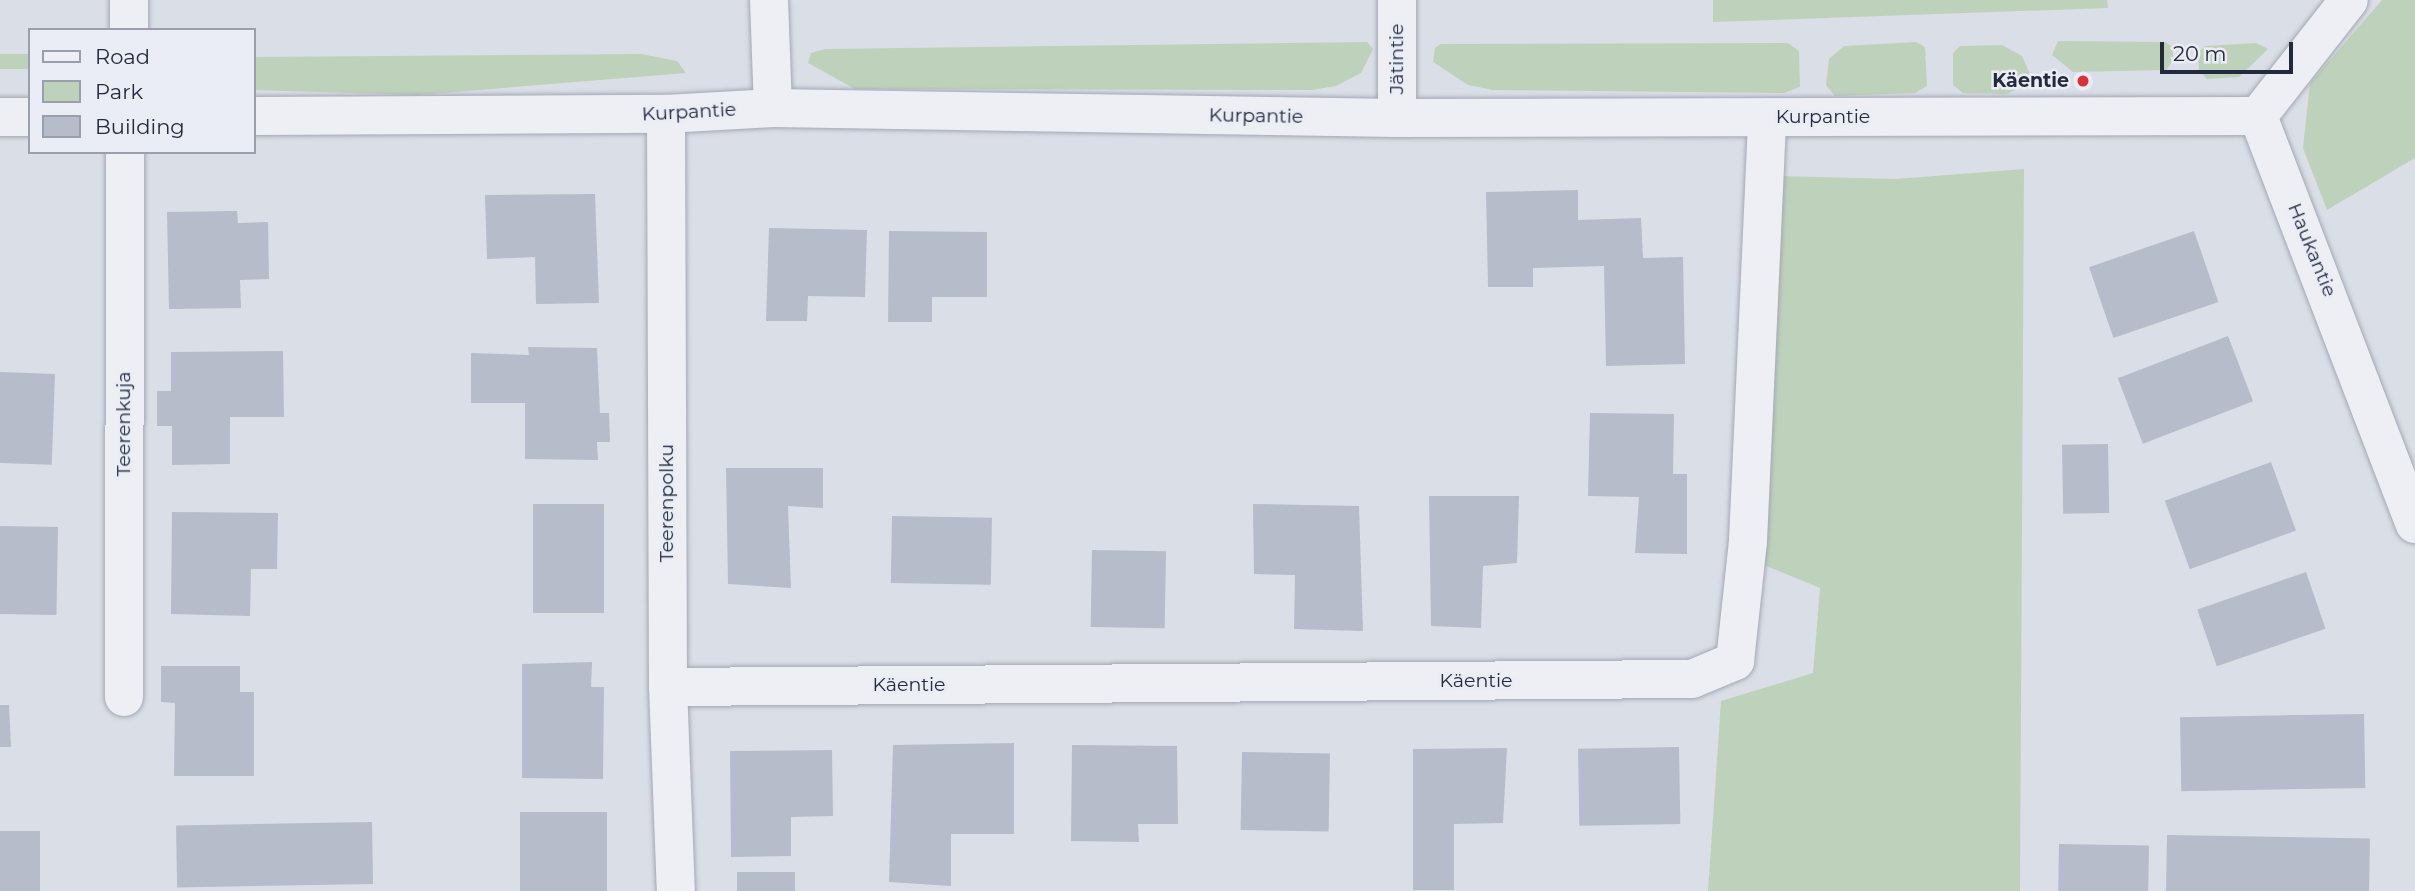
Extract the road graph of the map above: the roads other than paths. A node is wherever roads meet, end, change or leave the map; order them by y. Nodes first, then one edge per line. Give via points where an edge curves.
1 (128, 0) edge
2 (769, 0) edge
3 (1397, 0) edge
4 (2349, 0) edge
5 (129, 28) edge
6 (773, 108) junction
7 (666, 114) junction
8 (256, 116) edge
9 (2258, 116) junction
10 (0, 117) edge
11 (28, 117) edge
12 (1766, 117) junction
13 (1397, 118) junction
14 (125, 154) edge
15 (2415, 524) edge
16 (668, 687) junction
17 (124, 697) dead end
18 (677, 891) edge

1 - 5 street
2 - 6 street
3 - 13 street, Jätintie
4 - 9 street
6 - 7 street, Kurpantie
6 - 13 street, Kurpantie
7 - 8 street, Kurpantie
7 - 16 street, Teerenpolku
9 - 12 street, Kurpantie
9 - 15 street, Haukantie
10 - 11 street
12 - 13 street, Kurpantie
12 - 16 street, Käentie via 1748,541 1735,661 1692,679
14 - 17 street, Teerenkuja
16 - 18 street, Teerenpolku

